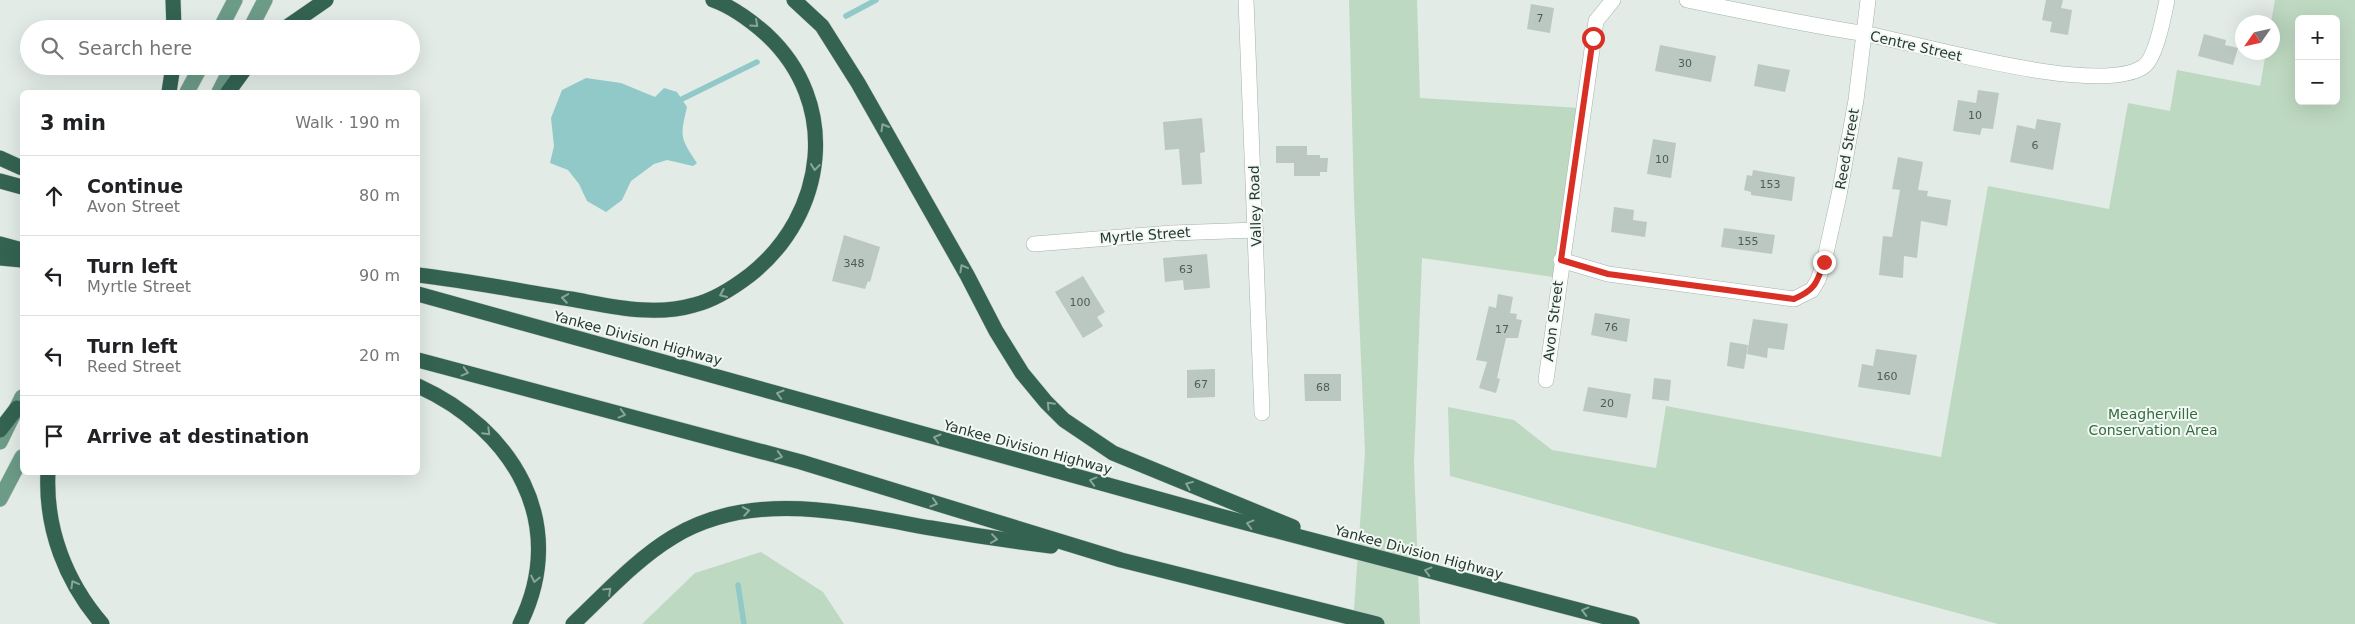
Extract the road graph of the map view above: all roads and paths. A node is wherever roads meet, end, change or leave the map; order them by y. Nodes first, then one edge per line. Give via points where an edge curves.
1 (173, 0) edge
2 (235, 0) edge
3 (265, 0) edge
4 (326, 0) edge
5 (712, 0) edge
6 (794, 0) edge
7 (1246, 0) edge
8 (1613, 0) edge
9 (1687, 0) edge
10 (1868, 0) edge
11 (2167, 0) edge
12 (174, 20) edge
13 (225, 20) edge
14 (255, 20) edge
15 (297, 20) edge
16 (1862, 34) junction
17 (171, 75) edge
18 (196, 75) edge
19 (228, 75) edge
20 (240, 75) edge
21 (169, 90) edge
22 (188, 90) edge
23 (220, 90) edge
24 (229, 90) edge
25 (0, 158) edge
26 (20, 167) edge
27 (0, 181) edge
28 (20, 186) edge
29 (1256, 230) junction
30 (0, 244) edge
31 (1034, 244) dead end
32 (20, 249) edge
33 (0, 258) edge
34 (20, 260) edge
35 (1561, 260) junction
36 (420, 275) edge
37 (420, 295) edge
38 (420, 361) edge
39 (1546, 380) dead end
40 (420, 387) edge
41 (20, 403) edge
42 (1262, 413) dead end
43 (0, 430) edge
44 (0, 442) edge
45 (20, 461) edge
46 (48, 475) edge
47 (0, 499) edge
48 (1348, 550) junction
49 (1095, 552) junction
50 (102, 624) edge
51 (520, 624) edge
52 (573, 624) edge
53 (1377, 624) edge
54 (1632, 624) edge

1 - 12 highway
2 - 13 main road
3 - 14 main road
4 - 15 highway
5 -> 36 highway via 749,18 793,63 812,112 816,159 808,193 798,220 784,242 763,264 731,291 694,306 644,311
48 -> 6 highway via 1113,453 1058,414 1022,373 996,331 858,83 822,26
7 - 29 street, Valley Road
8 - 35 street, Avon Street via 1596,20
9 - 16 street, Centre Street
10 - 16 street, Reed Street
11 - 16 street, Centre Street via 2151,56 2145,66 2125,75 2080,75 1968,58
16 - 35 street, Reed Street via 1856,100 1839,195 1824,262 1809,293 1794,299 1765,296 1608,274
17 - 21 highway
18 - 22 main road
19 - 23 main road
20 - 24 highway
25 - 26 highway
27 - 28 highway
29 - 31 street, Myrtle Street
29 - 42 street, Valley Road
30 - 32 highway
33 - 34 highway
35 - 39 street, Avon Street
48 -> 37 highway, Yankee Division Highway
38 -> 49 highway via 801,462
40 -> 51 highway via 452,404 483,428 507,454 524,484 538,526 539,554 532,594
41 - 43 highway
41 - 44 main road
45 - 47 main road
50 -> 46 highway via 83,599 62,559 50,518
54 -> 48 highway, Yankee Division Highway
52 -> 49 highway via 640,561 673,537 710,520 757,509 819,510
49 - 53 highway

